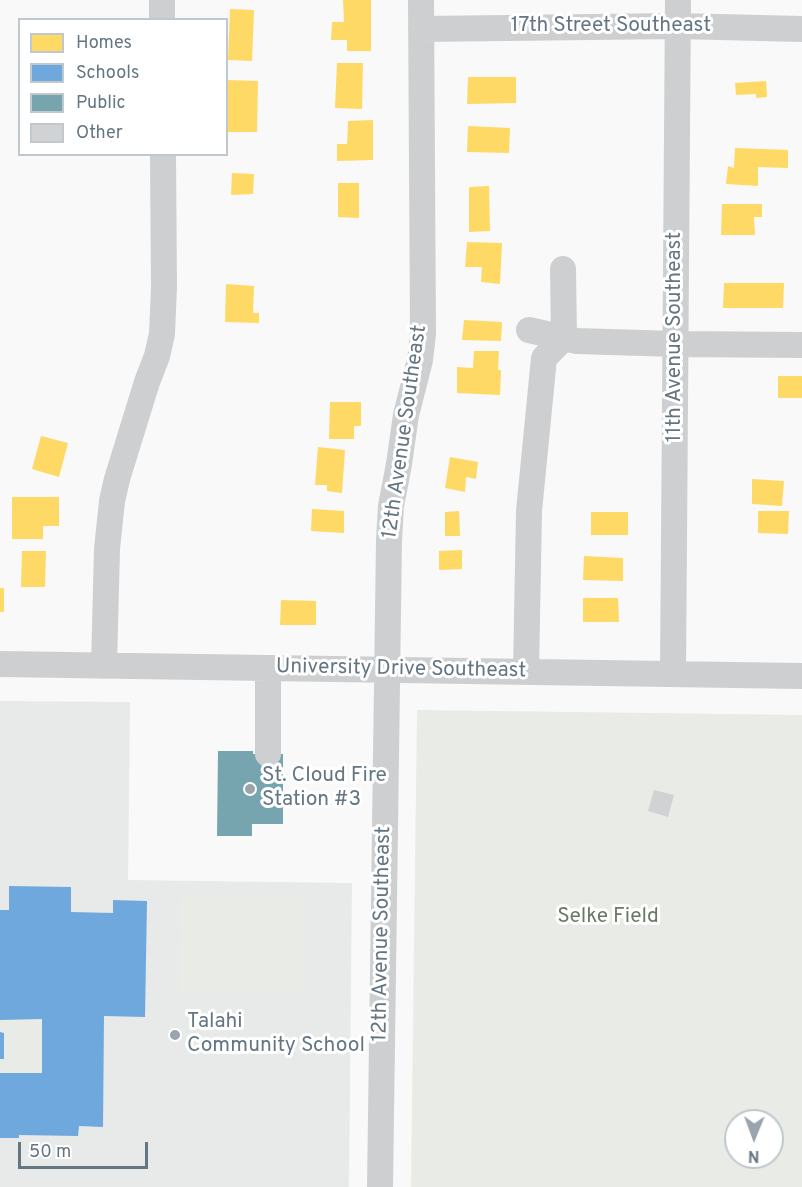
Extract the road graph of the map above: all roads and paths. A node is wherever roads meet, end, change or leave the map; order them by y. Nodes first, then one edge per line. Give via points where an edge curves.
1 (162, 0) edge
2 (421, 0) edge
3 (678, 0) edge
4 (162, 18) edge
5 (678, 26) junction
6 (421, 29) junction
7 (802, 29) edge
8 (163, 156) edge
9 (563, 269) dead end
10 (530, 330) dead end
11 (564, 338) junction
12 (676, 344) junction
13 (802, 345) edge
14 (0, 664) edge
15 (104, 666) junction
16 (268, 668) junction
17 (387, 670) junction
18 (526, 672) junction
19 (673, 674) junction
20 (802, 676) edge
21 (268, 754) dead end
22 (380, 1187) edge

1 - 4 street
2 - 6 street, 12th Avenue Southeast
3 - 5 street, 11th Avenue Southeast
5 - 6 street, 17th Street Southeast
5 - 7 street, 17th Street Southeast
5 - 12 street, 11th Avenue Southeast
6 - 17 street, 12th Avenue Southeast via 423,334 391,506
8 - 15 street via 162,334 112,501
9 - 11 street
10 - 11 street
11 - 12 street
11 - 18 street via 544,358 529,511
12 - 13 street
12 - 19 street, 11th Avenue Southeast
14 - 15 street, University Drive Southeast
15 - 16 street, University Drive Southeast
16 - 17 street, University Drive Southeast
16 - 21 street
17 - 18 street, University Drive Southeast
17 - 22 street, 12th Avenue Southeast
18 - 19 street, University Drive Southeast
19 - 20 street, University Drive Southeast

